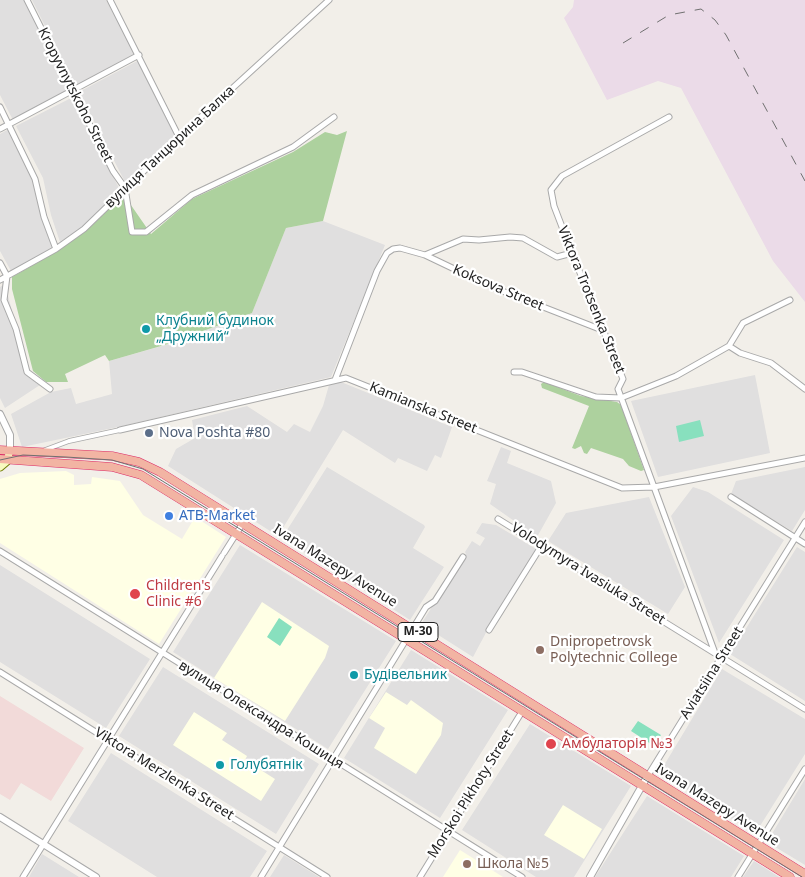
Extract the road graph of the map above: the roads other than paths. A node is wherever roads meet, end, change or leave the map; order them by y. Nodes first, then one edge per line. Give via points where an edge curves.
1 (27, 0) edge
2 (110, 0) edge
3 (329, 0) edge
4 (139, 55) junction
5 (73, 91) junction
6 (0, 107) edge
7 (334, 117) dead end
8 (669, 117) dead end
9 (9, 124) junction
10 (0, 129) edge
11 (179, 137) junction
12 (125, 188) junction
13 (56, 249) junction
14 (572, 253) junction
15 (425, 255) junction
16 (0, 263) edge
17 (7, 276) junction
18 (0, 280) edge
19 (790, 300) dead end
20 (602, 330) junction
21 (729, 346) junction
22 (514, 372) dead end
23 (335, 380) junction
24 (50, 389) dead end
25 (805, 389) edge
26 (621, 398) junction
27 (0, 414) edge
28 (120, 430) joint
29 (0, 450) edge
30 (10, 450) junction
31 (38, 451) junction
32 (805, 458) edge
33 (4, 460) edge
34 (0, 467) edge
35 (654, 487) junction
36 (731, 497) dead end
37 (498, 519) dead end
38 (805, 522) edge
39 (243, 523) junction
40 (237, 533) junction
41 (795, 538) junction
42 (805, 544) edge
43 (542, 545) junction
44 (0, 551) edge
45 (463, 557) dead end
46 (414, 630) junction
47 (489, 630) dead end
48 (408, 640) junction
49 (716, 653) junction
50 (163, 654) junction
51 (721, 657) junction
52 (0, 672) edge
53 (805, 709) edge
54 (523, 710) junction
55 (109, 740) junction
56 (333, 760) junction
57 (805, 769) edge
58 (648, 777) junction
59 (642, 785) junction
60 (0, 818) edge
61 (448, 830) junction
62 (44, 845) junction
63 (758, 845) junction
64 (280, 847) junction
65 (753, 854) junction
66 (805, 874) edge
67 (23, 877) edge
68 (96, 877) edge
69 (261, 877) edge
70 (327, 877) edge
71 (420, 877) edge
72 (522, 877) edge
73 (590, 877) edge
74 (738, 877) edge
75 (790, 877) edge

1 - 5 street, Kropyvnytskoho Street
2 - 4 street
3 - 11 street, вулиця Танцюрина Балка
4 - 5 street
4 - 11 street
5 - 9 street
5 - 12 street, Kropyvnytskoho Street via 113,171
6 - 9 street
7 - 12 street via 293,147 192,195 146,232 132,232
8 - 14 street, Viktora Trotsenka Street via 562,176 552,190 554,206
9 - 10 street
9 - 13 street via 35,179
11 - 12 street, вулиця Танцюрина Балка
12 - 13 street, вулиця Танцюрина Балка via 84,229
13 - 17 street, вулиця Танцюрина Балка
14 - 15 street via 558,257 523,238 510,237 463,239
14 - 20 street, Viktora Trotsenka Street
15 - 20 street, Koksova Street via 492,287
15 - 23 street, Koksova Street via 400,248 387,253
16 - 17 street
17 - 18 street, вулиця Танцюрина Балка
17 - 24 street via 4,300 16,329 27,372
19 - 21 street via 743,323
20 - 26 street, Viktora Trotsenka Street via 623,379 618,389
21 - 25 street via 771,363
21 - 26 street via 676,376
22 - 26 street via 596,397
23 - 28 street, Kamianska Street
23 - 35 street, Kamianska Street via 352,379 622,488
26 - 35 street, Viktora Trotsenka Street
27 - 30 street via 10,435
28 - 31 street, Kamianska Street
29 - 30 highway, М-30
30 - 31 highway, Ivana Mazepy Avenue / М-30
30 - 33 main road
31 - 39 highway, Ivana Mazepy Avenue / М-30 via 112,456 139,462
32 - 35 street, Kamianska Street
33 - 34 main road
33 - 40 highway, Ivana Mazepy Avenue / М-30 via 130,472
35 - 49 street, Viktora Trotsenka Street
36 - 41 street
37 - 43 street, Volodymyra Ivasiuka Street
38 - 41 street, Aviatsiina Street
39 - 40 street
39 - 46 highway, Ivana Mazepy Avenue / М-30
40 - 48 highway, Ivana Mazepy Avenue / М-30
40 - 50 street
41 - 42 street
41 - 51 street, Aviatsiina Street
43 - 47 street
43 - 49 street, Volodymyra Ivasiuka Street
44 - 50 street, вулиця Олександра Кошиця
45 - 46 street via 434,601 426,607
46 - 48 street
46 - 58 highway, Ivana Mazepy Avenue / М-30
48 - 54 highway, Ivana Mazepy Avenue / М-30
48 - 56 street
49 - 51 street, Volodymyra Ivasiuka Street
50 - 55 street
50 - 56 street, вулиця Олександра Кошиця
51 - 53 street, Volodymyra Ivasiuka Street
51 - 58 street, Aviatsiina Street
52 - 55 street, Viktora Merzlenka Street
54 - 59 highway, Ivana Mazepy Avenue / М-30
54 - 61 street, Morskoi Pikhoty Street
55 - 62 street
55 - 64 street, Viktora Merzlenka Street
56 - 61 street, вулиця Олександра Кошиця
56 - 64 street
57 - 63 street
58 - 59 street, Aviatsiina Street
58 - 63 highway, Ivana Mazepy Avenue / М-30
59 - 65 highway, Ivana Mazepy Avenue / М-30
59 - 73 street, Aviatsiina Street
60 - 62 street
61 - 71 street, Morskoi Pikhoty Street
61 - 72 street, вулиця Олександра Кошиця
62 - 67 street
62 - 68 street
63 - 65 street
63 - 66 highway, Ivana Mazepy Avenue / М-30
64 - 69 street
64 - 70 street, Viktora Merzlenka Street
65 - 74 street
65 - 75 highway, Ivana Mazepy Avenue / М-30

